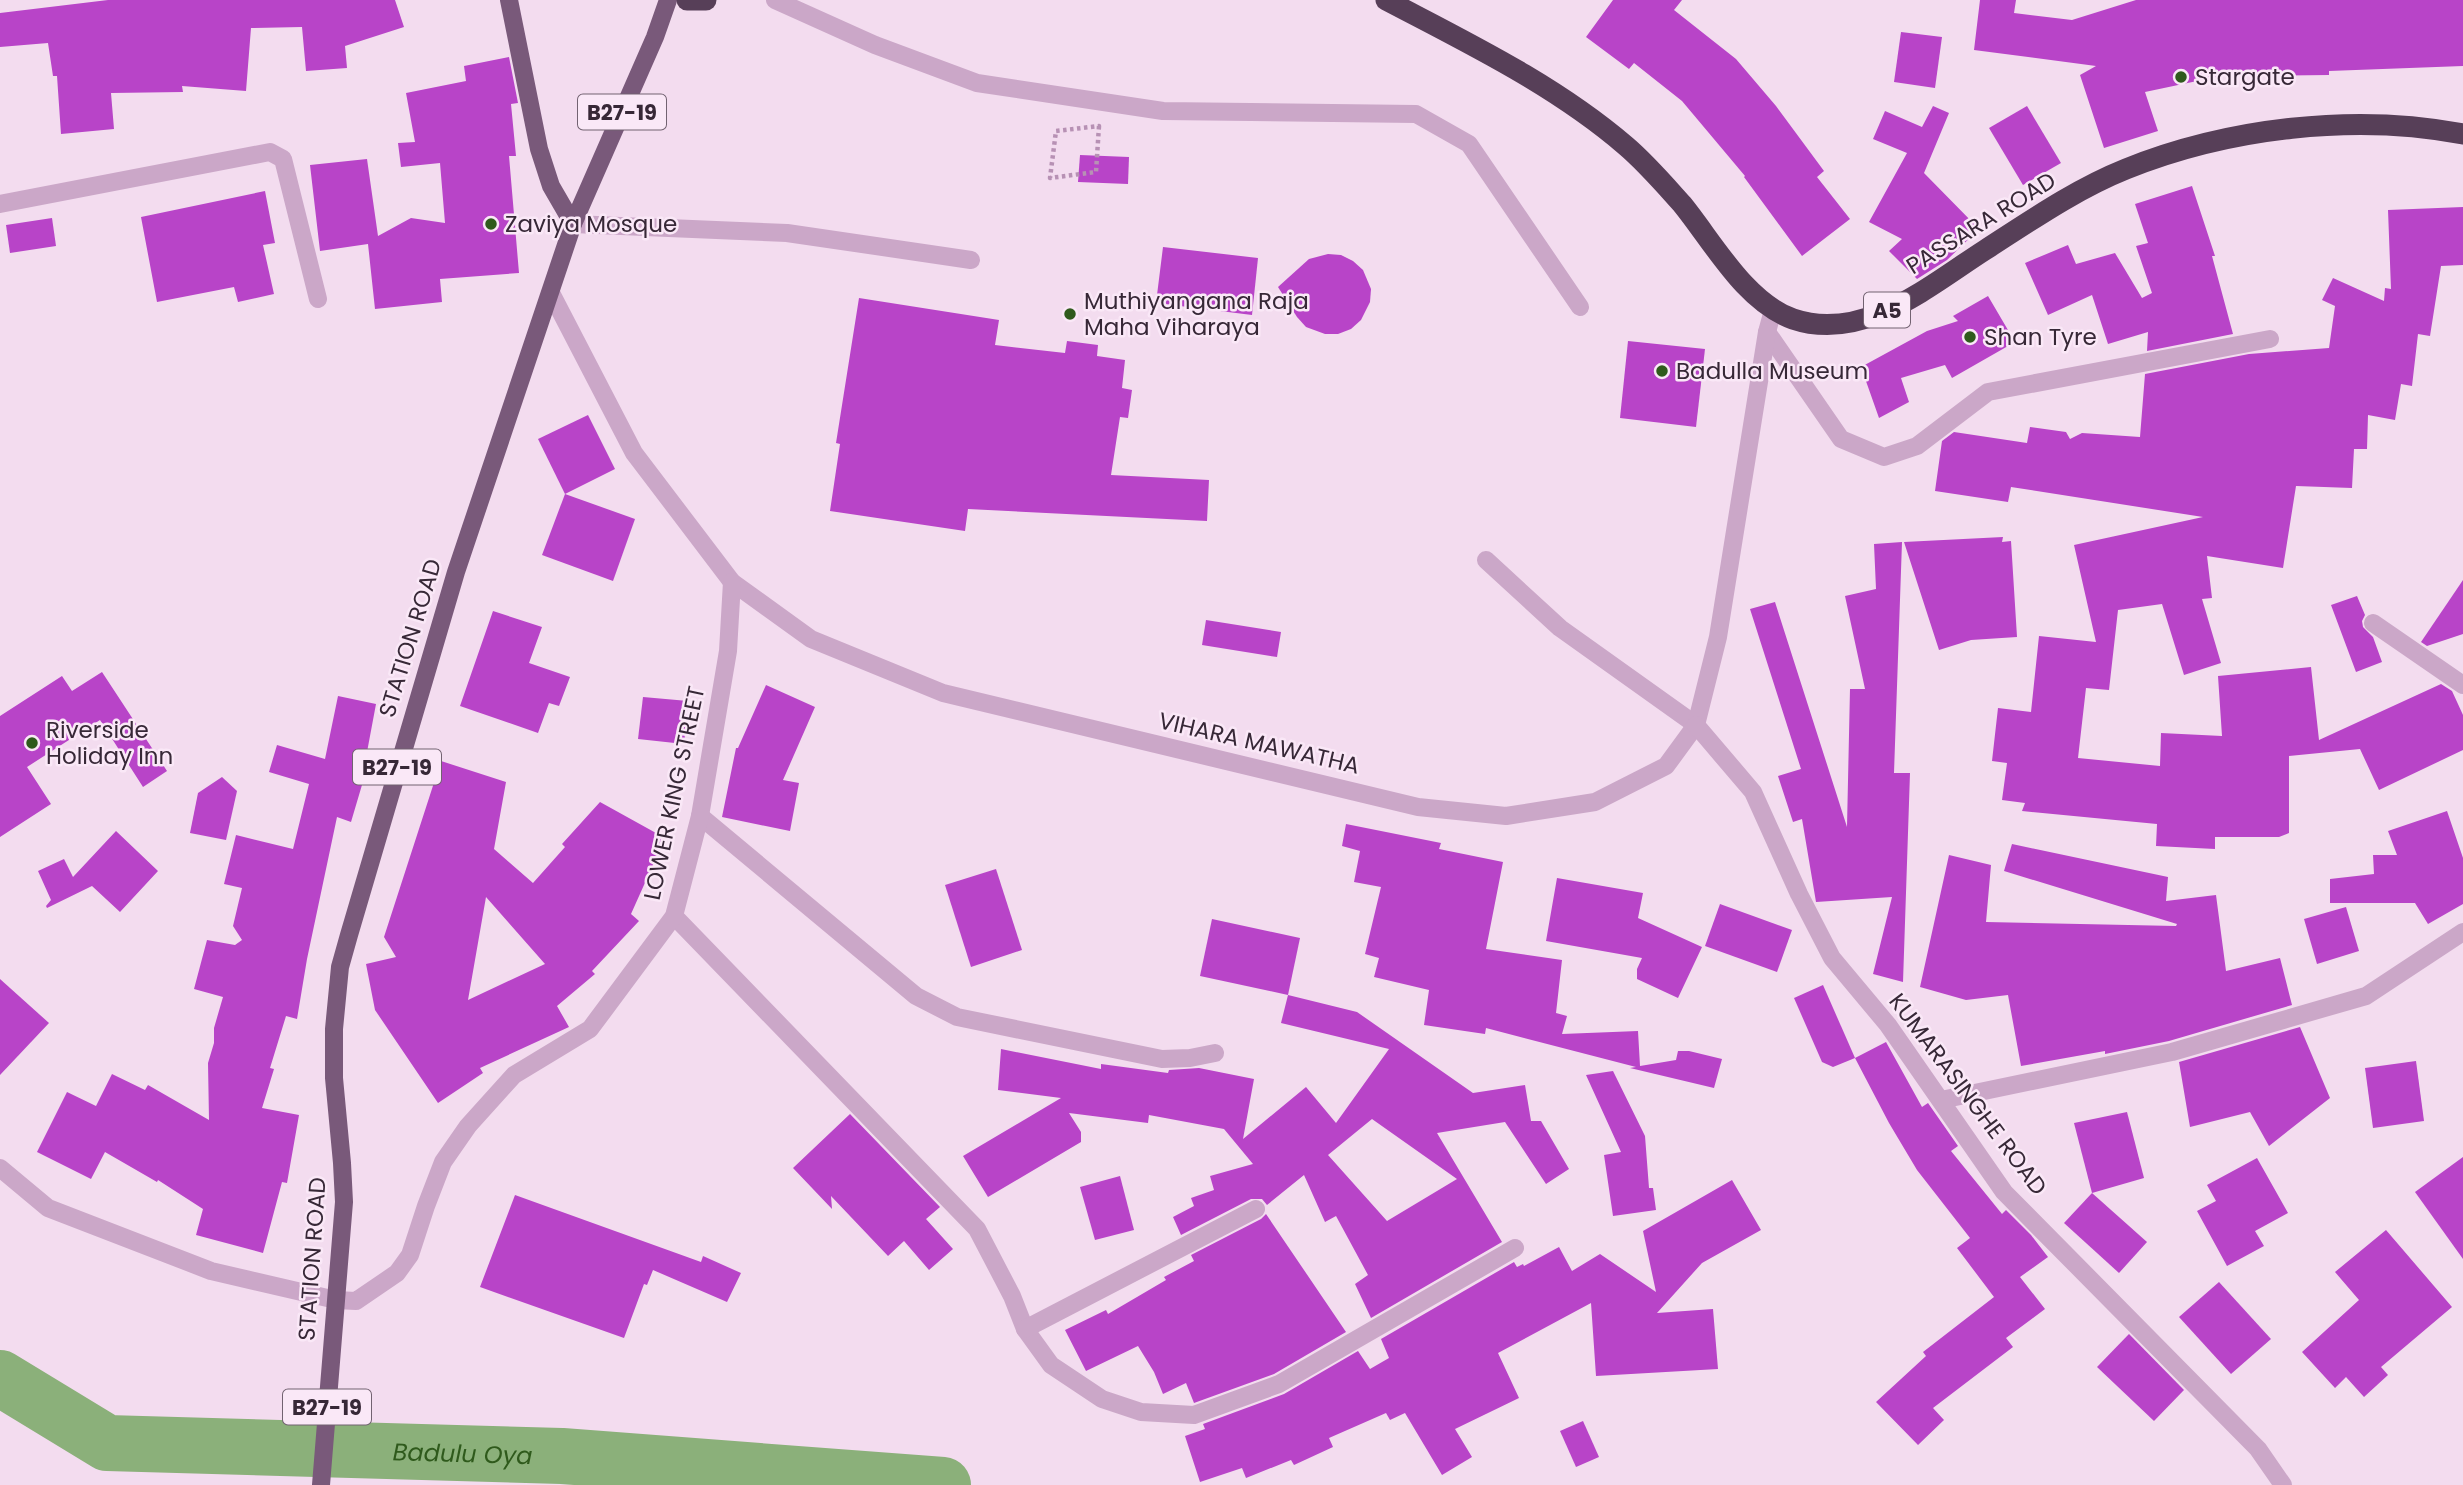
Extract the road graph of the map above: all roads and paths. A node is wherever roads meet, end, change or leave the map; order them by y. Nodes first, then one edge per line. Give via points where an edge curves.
1 (509, 0) edge
2 (668, 0) edge
3 (687, 0) edge
4 (706, 0) edge
5 (775, 0) edge
6 (1386, 0) edge
7 (1056, 131) joint
8 (2463, 134) edge
9 (0, 204) edge
10 (573, 223) junction
11 (971, 260) dead end
12 (551, 293) junction
13 (318, 299) dead end
14 (1580, 307) dead end
15 (1773, 310) junction
16 (1767, 332) junction
17 (2270, 339) dead end
18 (1486, 560) dead end
19 (733, 582) junction
20 (2374, 623) dead end
21 (2463, 685) edge
22 (1696, 725) junction
23 (700, 816) junction
24 (674, 916) junction
25 (2463, 932) edge
26 (1215, 1053) dead end
27 (1941, 1100) junction
28 (0, 1168) edge
29 (1256, 1209) dead end
30 (1515, 1248) dead end
31 (336, 1300) junction
32 (1025, 1329) junction
33 (321, 1485) edge
34 (2283, 1485) edge

1 - 10 main road via 539,149 551,186
2 - 10 main road, STATION ROAD / B27-19
3 - 4 highway
5 - 14 street via 875,45 977,83 1163,111 1416,114 1469,144
6 - 15 highway, PASSARA ROAD / A5 via 1542,86 1617,139 1657,177 1743,282
7 - 7 path via 1050,177 1096,172 1099,126
8 - 15 highway, PASSARA ROAD / A5 via 2404,126 2322,127 2278,129 2202,144 2123,170 2074,195 1891,309 1828,324 1808,323
9 - 13 street via 270,152 283,159
10 - 11 street via 787,233
10 - 12 main road, STATION ROAD / B27-19
12 - 19 street, VIHARA MAWATHA via 634,453
12 - 31 main road, STATION ROAD / B27-19 via 448,598 340,967 334,1078 344,1202
15 - 16 street, VIHARA MAWATHA
16 - 17 street via 1841,439 1884,457 1917,446 1987,392
16 - 22 street, VIHARA MAWATHA via 1718,637
18 - 22 street, KUMARASINGHE ROAD via 1560,628
19 - 22 street, VIHARA MAWATHA via 811,639 943,694 1418,807 1506,816 1595,802 1666,766
19 - 23 street, LOWER KING STREET via 728,651
20 - 21 street
22 - 27 street, KUMARASINGHE ROAD via 1753,792 1832,958 1888,1025
23 - 24 street, LOWER KING STREET
23 - 26 street via 916,996 957,1017 1162,1059
24 - 31 street, LOWER KING STREET via 590,1029 514,1075 468,1126 443,1162 410,1255 397,1273 356,1301
24 - 32 street via 977,1229
25 - 27 street via 2366,996 2172,1052
27 - 34 street, KUMARASINGHE ROAD via 2004,1192 2258,1449
28 - 31 street, LOWER KING STREET via 48,1208 211,1271
29 - 32 street
30 - 32 street via 1279,1384 1194,1415 1141,1412 1102,1399 1051,1365
31 - 33 main road, STATION ROAD / B27-19

